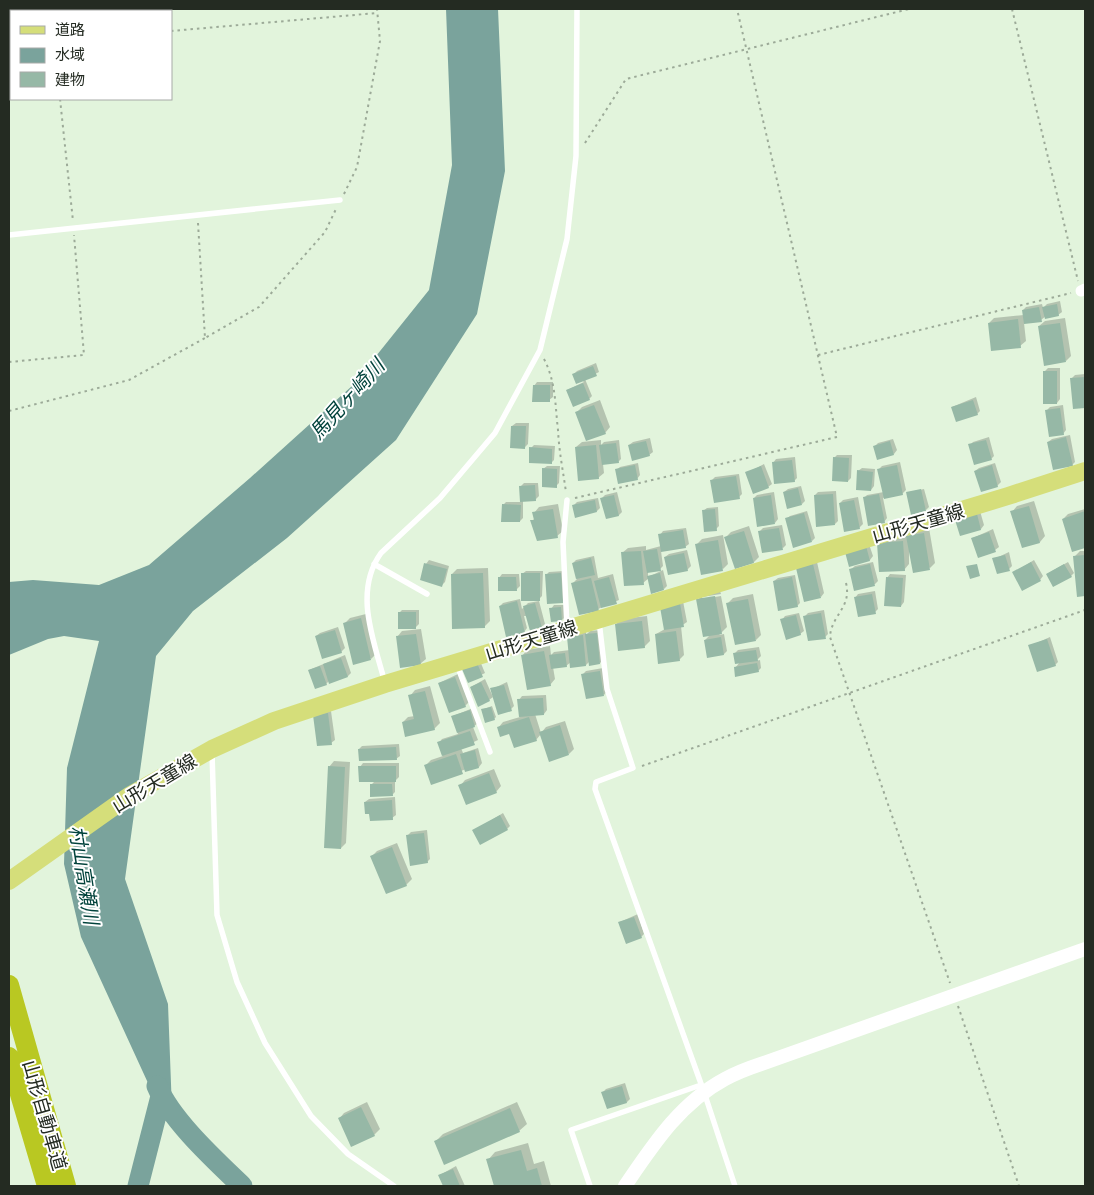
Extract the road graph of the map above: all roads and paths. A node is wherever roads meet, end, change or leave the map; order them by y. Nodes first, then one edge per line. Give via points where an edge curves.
1 (377, 9) edge
2 (577, 9) edge
3 (737, 9) edge
4 (909, 9) edge
5 (1012, 9) edge
6 (378, 13) junction
7 (172, 31) edge
8 (747, 48) junction
9 (60, 100) edge
10 (576, 156) junction
11 (340, 200) junction
12 (197, 215) junction
13 (74, 228) junction
14 (9, 235) edge
15 (1083, 290) edge
16 (205, 338) junction
17 (540, 350) junction
18 (818, 355) junction
19 (9, 362) edge
20 (9, 411) edge
21 (1085, 471) edge
22 (567, 500) junction
23 (374, 564) junction
24 (846, 583) dead end
25 (427, 594) dead end
26 (1085, 610) edge
27 (598, 619) junction
28 (567, 629) junction
29 (456, 664) junction
30 (385, 684) junction
31 (849, 694) junction
32 (212, 749) junction
33 (490, 752) dead end
34 (633, 768) junction
35 (9, 881) edge
36 (1085, 949) edge
37 (9, 985) edge
38 (954, 996) junction
39 (9, 1057) edge
40 (703, 1088) junction
41 (47, 1186) edge
42 (66, 1186) edge
43 (394, 1186) edge
44 (590, 1186) edge
45 (625, 1186) edge
46 (736, 1186) edge
47 (1019, 1186) edge

1 - 6 path
2 - 10 lane
3 - 8 path
4 - 8 path
5 - 15 path
6 - 7 path
6 - 11 path via 380,41 357,167
8 - 10 path via 626,79
8 - 18 path
9 - 13 path
10 - 17 lane via 567,239
11 - 12 lane
11 - 16 path via 325,232 259,307
12 - 13 lane
12 - 16 path
13 - 14 lane
13 - 19 path via 84,355
15 - 18 path
16 - 20 path via 129,380
17 - 22 path via 551,373 556,397
17 - 23 lane via 495,433 440,498 381,553
18 - 22 path via 836,437
21 - 27 main road, 山形天童線
22 - 28 lane via 563,542
23 - 25 lane
23 - 30 lane via 366,594 368,616
24 - 31 path via 849,594 831,627 830,637
26 - 31 path
27 - 28 main road, 山形天童線
27 - 34 lane via 607,689
28 - 29 main road, 山形天童線
29 - 30 main road, 山形天童線
29 - 33 lane
30 - 32 main road, 山形天童線 via 274,721
31 - 34 path
31 - 38 path
32 - 35 main road, 山形天童線 via 129,796
32 - 43 lane via 217,915 238,982 265,1043 311,1116 348,1154
34 - 40 lane via 596,782 595,789
36 - 38 street
37 - 42 highway, 山形自動車道
38 - 40 street via 761,1064
38 - 47 path
39 - 41 highway, 山形自動車道
40 - 44 lane via 571,1130
40 - 45 street via 655,1142
40 - 46 lane

